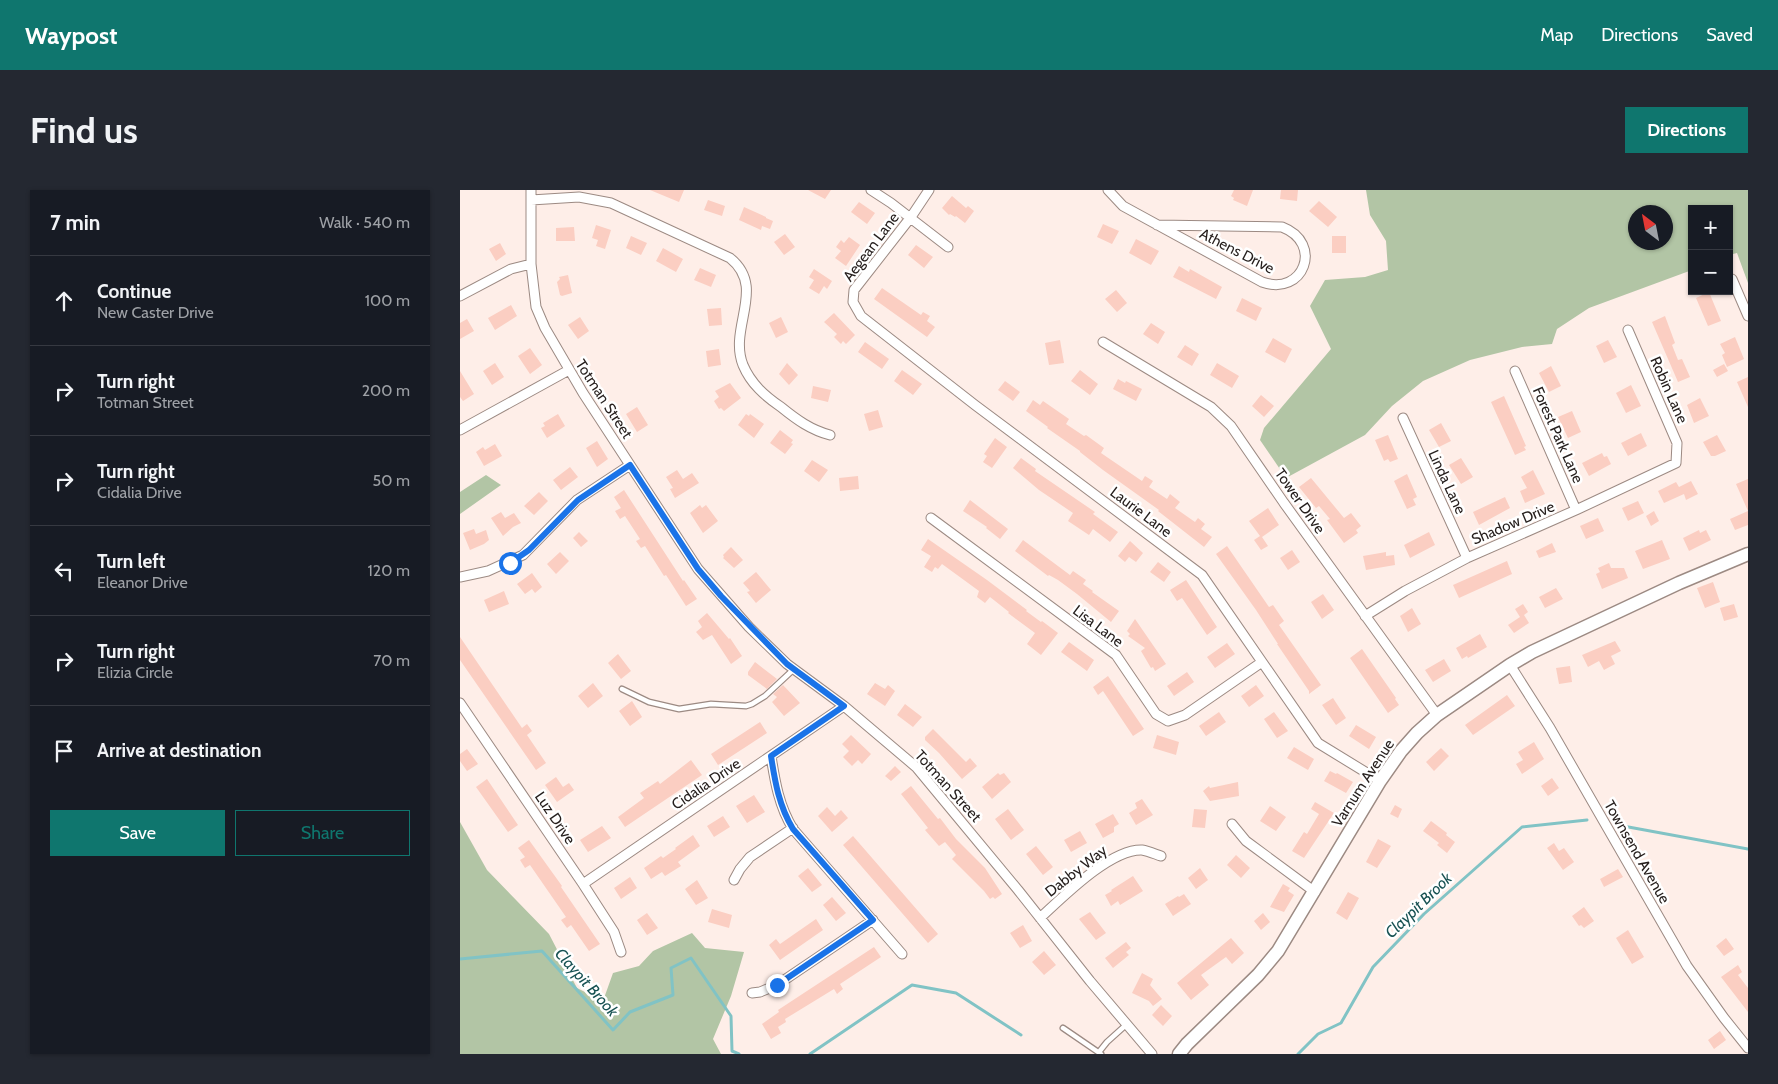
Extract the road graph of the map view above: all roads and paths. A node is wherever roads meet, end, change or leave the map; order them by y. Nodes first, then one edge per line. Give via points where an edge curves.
1 (531, 190) edge
2 (871, 190) edge
3 (929, 190) edge
4 (1108, 190) edge
5 (531, 200) junction
6 (910, 218) junction
7 (1157, 225) junction
8 (948, 248) dead end
9 (531, 264) junction
10 (1733, 281) edge
11 (460, 296) edge
12 (854, 297) joint
13 (1748, 316) edge
14 (1628, 330) dead end
15 (1103, 342) dead end
16 (569, 370) junction
17 (1515, 371) dead end
18 (1402, 418) dead end
19 (460, 430) edge
20 (830, 435) dead end
21 (1676, 463) joint
22 (630, 465) junction
23 (1576, 510) junction
24 (931, 518) dead end
25 (1748, 554) edge
26 (1467, 558) junction
27 (460, 577) edge
28 (1366, 616) junction
29 (1262, 662) junction
30 (1510, 665) junction
31 (794, 669) junction
32 (622, 689) dead end
33 (460, 702) edge
34 (844, 706) junction
35 (1437, 715) junction
36 (771, 756) junction
37 (1380, 781) junction
38 (1232, 824) dead end
39 (793, 828) junction
40 (1161, 856) dead end
41 (734, 880) dead end
42 (583, 884) junction
43 (1314, 892) junction
44 (1040, 918) junction
45 (873, 920) junction
46 (621, 952) dead end
47 (902, 954) dead end
48 (752, 993) dead end
49 (1127, 1024) junction
50 (1063, 1028) dead end
51 (1748, 1048) edge
52 (1100, 1053) edge
53 (1152, 1054) edge
54 (1179, 1054) edge

1 - 5 street, Totman Street
2 - 6 street
3 - 6 street, Aegean Lane
4 - 7 street, Athens Drive via 1123,206
5 - 9 street, Totman Street
5 - 20 street via 579,198 611,202 730,258 739,266 747,284 740,346 747,373 765,396 794,418 813,430
6 - 8 street
6 - 12 street, Aegean Lane via 854,290
7 - 7 street, Athens Drive via 1282,228 1291,231 1303,244 1305,262 1302,271 1289,283 1271,285
9 - 11 street via 511,269
9 - 16 street, Totman Street via 536,307
10 - 13 street
12 - 29 street, Laurie Lane via 853,302 861,316 1202,575
14 - 21 street, Robin Lane via 1677,443
15 - 28 street, Tower Drive via 1221,416
16 - 19 street
16 - 22 street, Totman Street
17 - 23 street, Forest Park Lane
18 - 26 street, Linda Lane
21 - 23 street, Shadow Drive
22 - 27 street via 578,500 522,555 488,572
22 - 31 street, Totman Street via 698,569 749,627
23 - 26 street, Shadow Drive
24 - 29 street, Lisa Lane via 1116,655 1156,714 1168,721 1185,715
25 - 30 main road, Varnum Avenue via 1679,583
26 - 28 street, Shadow Drive
28 - 35 street, Tower Drive
29 - 37 street, Laurie Lane via 1318,743
30 - 35 main road, Varnum Avenue
30 - 51 street, Townsend Avenue via 1550,728 1687,966
31 - 32 lane via 764,696 746,706 666,707
31 - 34 street, Totman Street
33 - 42 street, Luz Drive
34 - 36 street, Cidalia Drive
34 - 44 street, Totman Street via 916,766
35 - 37 main road, Varnum Avenue via 1401,751
36 - 39 street via 777,792
36 - 42 street, Cidalia Drive
37 - 43 main road, Varnum Avenue
38 - 43 street via 1246,841
39 - 41 street via 750,856
39 - 45 street
40 - 44 street, Dabby Way via 1143,850 1122,854 1104,864
42 - 46 street, Luz Drive via 614,932
43 - 54 main road, Varnum Avenue via 1278,951 1258,975
44 - 49 street, Totman Street
45 - 47 street
45 - 48 street via 777,985
49 - 52 lane
49 - 53 street, Totman Street
50 - 52 lane

